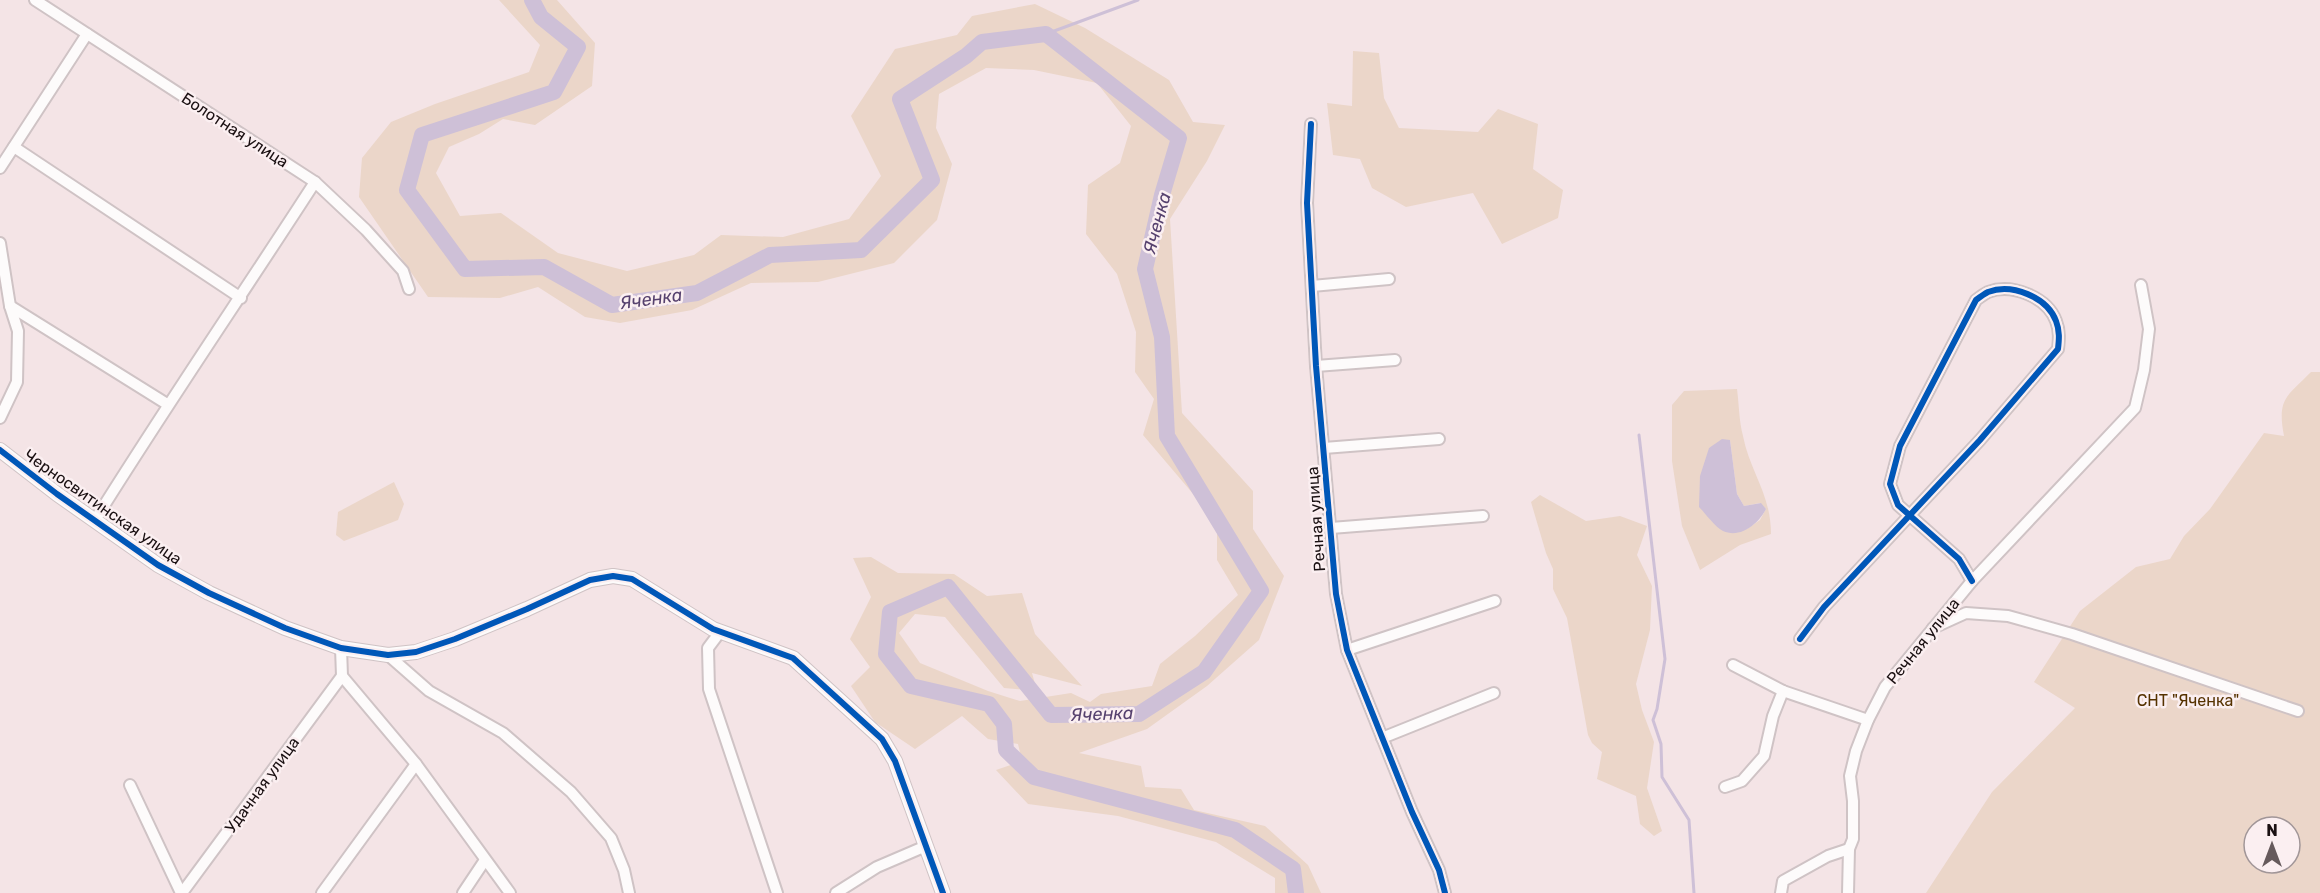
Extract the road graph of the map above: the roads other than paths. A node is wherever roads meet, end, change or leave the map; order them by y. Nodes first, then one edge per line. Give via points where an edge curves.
1 (35, 0) edge
2 (87, 34) junction
3 (1311, 124) dead end
4 (14, 147) junction
5 (0, 168) edge
6 (315, 182) junction
7 (0, 243) edge
8 (1389, 279) dead end
9 (2141, 285) dead end
10 (1312, 286) junction
11 (409, 289) dead end
12 (240, 298) junction
13 (10, 306) junction
14 (1395, 360) dead end
15 (1316, 366) junction
16 (167, 404) junction
17 (0, 418) edge
18 (1439, 440) dead end
19 (1324, 448) junction
20 (0, 450) edge
21 (1909, 515) junction
22 (1483, 516) dead end
23 (96, 520) junction
24 (1331, 528) junction
25 (1972, 581) junction
26 (1495, 601) dead end
27 (1930, 629) junction
28 (720, 632) junction
29 (1800, 639) dead end
30 (341, 648) junction
31 (1347, 650) junction
32 (388, 655) junction
33 (1733, 665) dead end
34 (342, 676) junction
35 (1783, 691) junction
36 (1494, 693) dead end
37 (2298, 711) dead end
38 (1868, 720) junction
39 (1382, 738) junction
40 (416, 764) junction
41 (130, 785) dead end
42 (1725, 786) dead end
43 (926, 846) junction
44 (1849, 849) junction
45 (485, 860) junction
46 (181, 893) edge
47 (322, 893) edge
48 (463, 893) edge
49 (510, 893) edge
50 (628, 893) edge
51 (777, 893) edge
52 (836, 893) edge
53 (943, 893) edge
54 (1444, 893) edge
55 (1781, 893) edge
56 (1848, 893) edge

1 - 2 street, Болотная улица
2 - 4 street
2 - 6 street, Болотная улица
3 - 10 street, Речная улица via 1307,203
4 - 5 street
4 - 12 street
6 - 11 street, Болотная улица via 403,271
6 - 12 street
7 - 13 street
8 - 10 street
9 - 25 street, Речная улица via 2149,330 2135,408
10 - 15 street, Речная улица
12 - 16 street
13 - 16 street
13 - 17 street via 18,331 17,381
14 - 15 street
15 - 19 street, Речная улица
16 - 23 street
18 - 19 street
19 - 24 street, Речная улица
20 - 23 street, Черносвитинская улица
21 - 21 street via 2058,350 2056,319 2036,299 2021,291 2002,289 1987,292 1976,300 1900,446 1890,484 1898,505
21 - 25 street via 1959,559
21 - 29 street via 1824,607
22 - 24 street
23 - 30 street, Черносвитинская улица via 158,565 201,589 285,628
24 - 31 street, Речная улица via 1336,594
25 - 27 street, Речная улица
26 - 31 street
27 - 37 street via 1966,613 2008,616
27 - 38 street, Речная улица via 1885,687
28 - 32 street, Черносвитинская улица via 632,579 613,576 590,580 455,639 416,652
28 - 43 street, Черносвитинская улица via 793,658 882,739 895,761
28 - 51 street via 708,648 709,689
30 - 32 street, Черносвитинская улица
30 - 34 street
31 - 39 street, Речная улица
32 - 50 street via 429,691 503,733 571,792 611,838
33 - 35 street
34 - 40 street
34 - 46 street, Удачная улица
35 - 38 street
35 - 42 street via 1764,756 1743,782
36 - 39 street
38 - 44 street, Речная улица via 1850,776 1853,839
39 - 54 street, Речная улица via 1439,870
40 - 45 street
40 - 47 street
41 - 46 street, Удачная улица
43 - 52 street via 877,867
43 - 53 street, Черносвитинская улица
44 - 55 street via 1783,881
44 - 56 street, Речная улица
45 - 48 street
45 - 49 street

